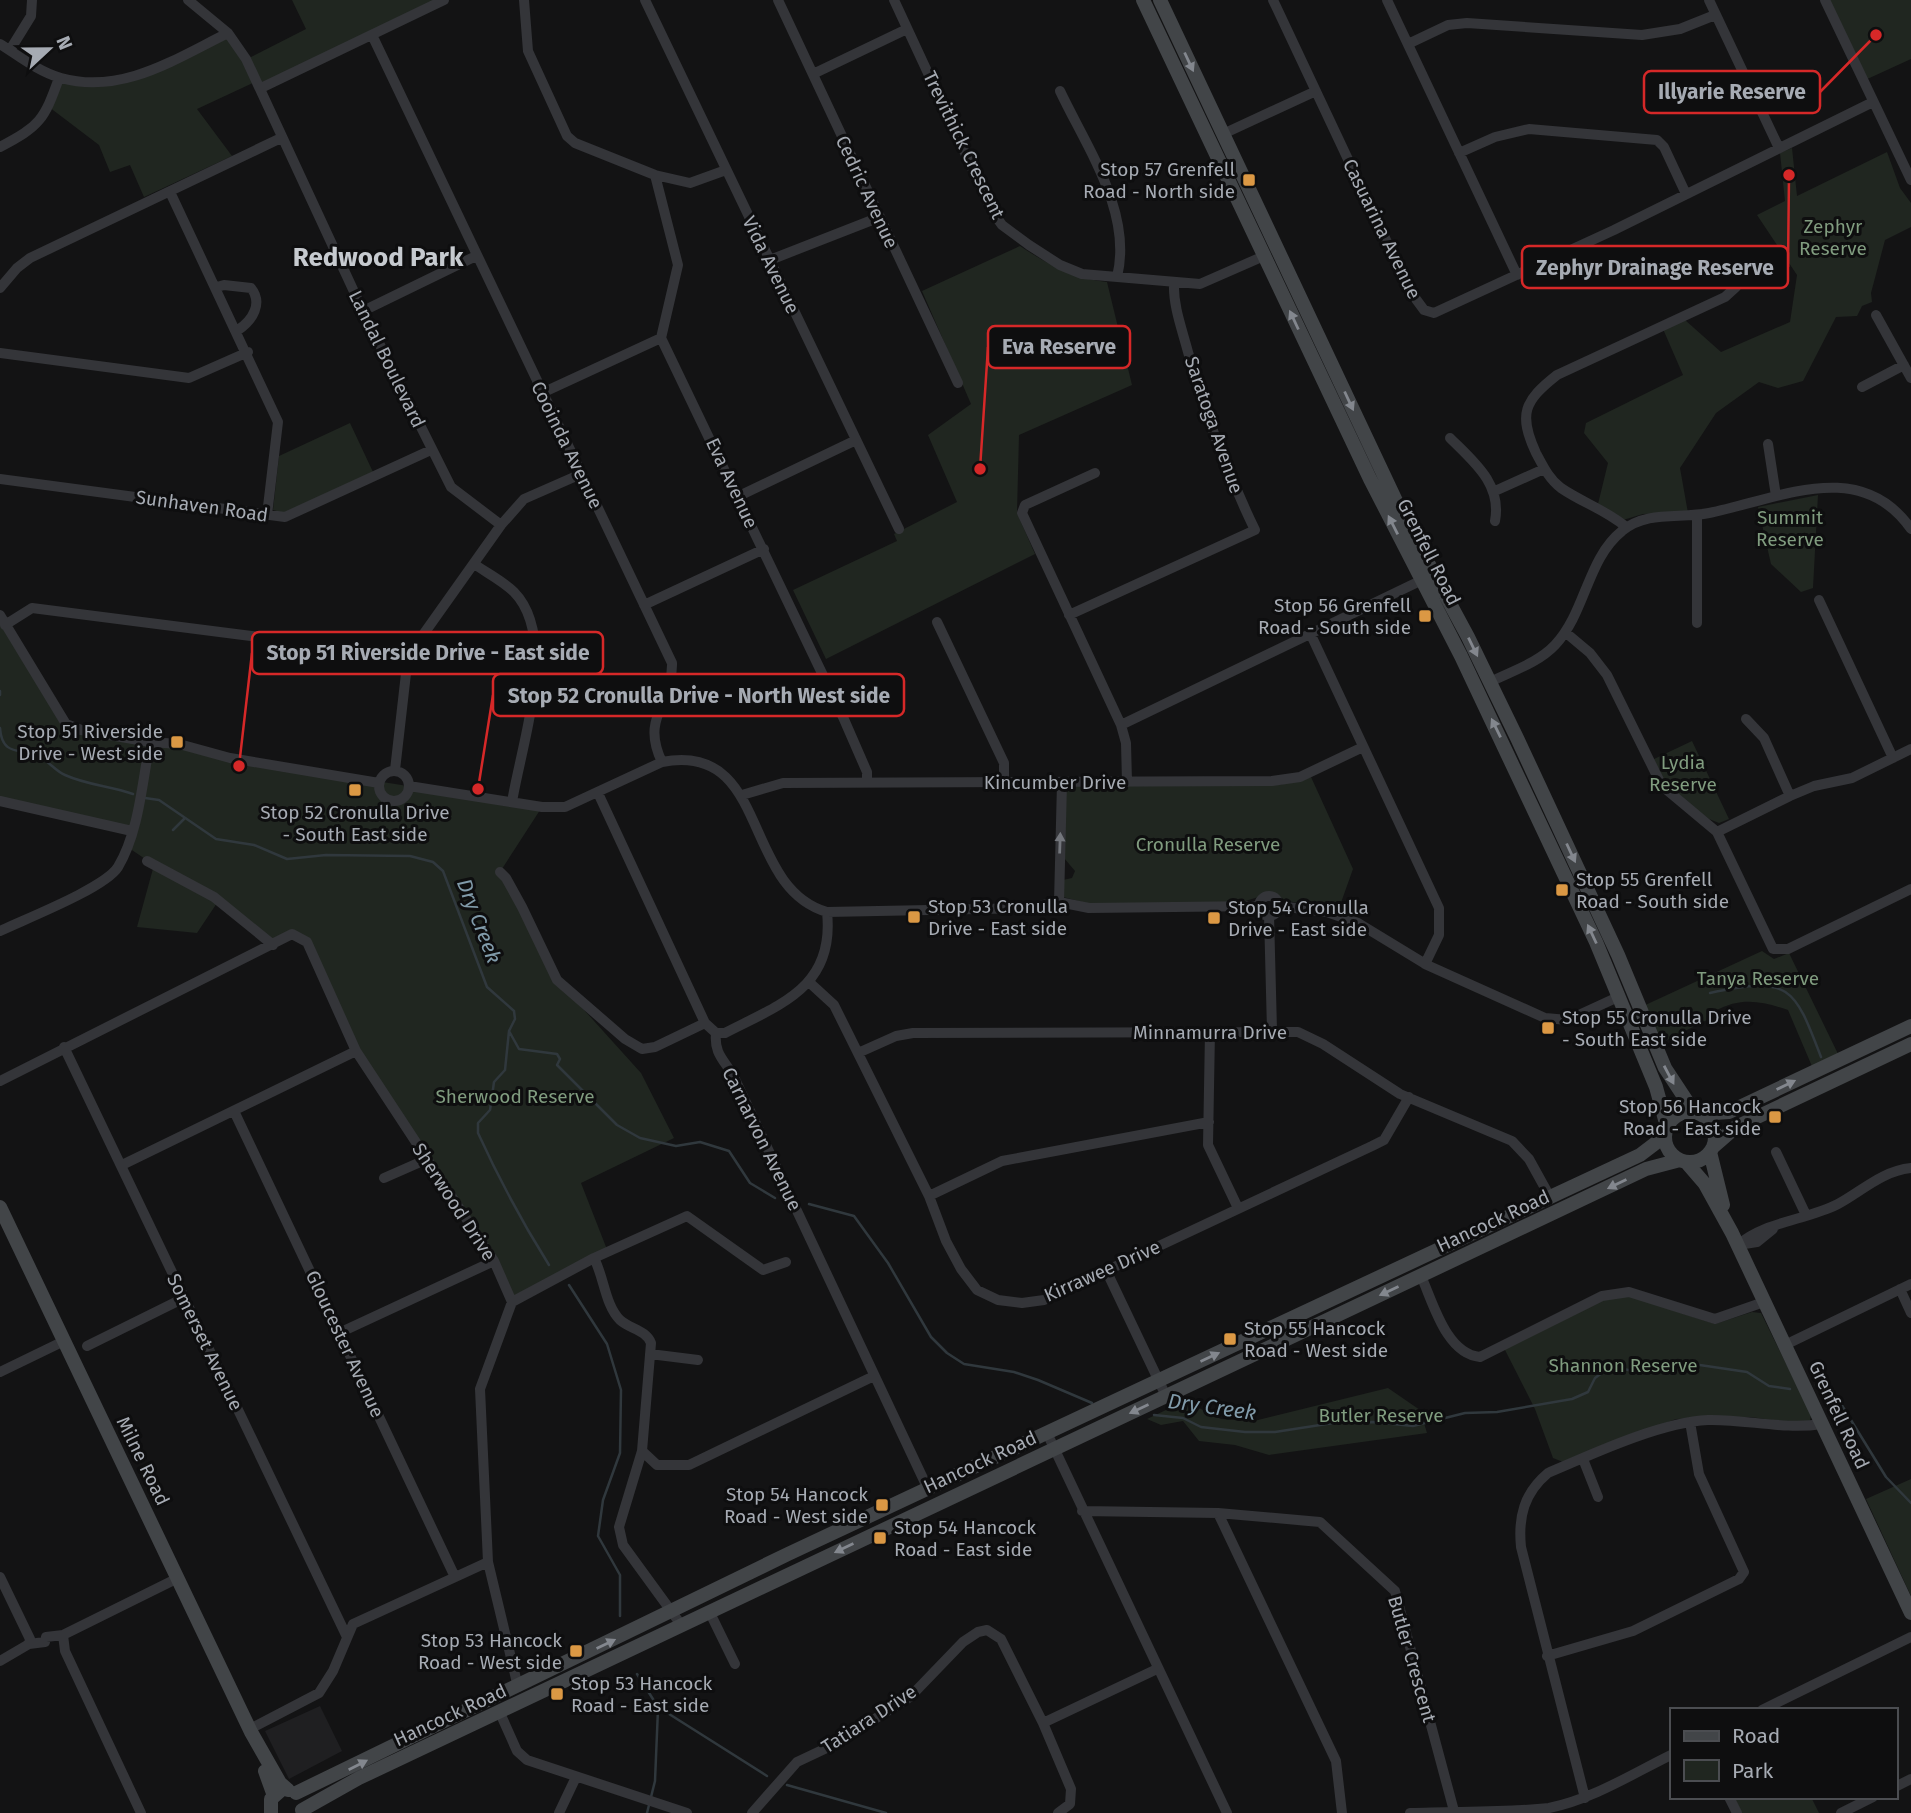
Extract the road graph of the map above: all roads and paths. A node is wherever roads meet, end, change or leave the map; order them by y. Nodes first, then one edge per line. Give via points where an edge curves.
1 (32, 0) edge
2 (188, 0) edge
3 (444, 0) edge
4 (524, 0) edge
5 (645, 0) edge
6 (778, 0) edge
7 (894, 0) edge
8 (1143, 0) edge
9 (1160, 0) edge
10 (1273, 0) edge
11 (1387, 0) edge
12 (1709, 0) edge
13 (1825, 0) edge
14 (1715, 15) junction
15 (908, 29) junction
16 (228, 33) junction
17 (372, 35) junction
18 (0, 44) edge
19 (1408, 44) junction
20 (10, 50) junction
21 (813, 74) junction
22 (60, 78) junction
23 (261, 89) junction
24 (1060, 91) dead end
25 (1316, 91) junction
26 (1873, 102) junction
27 (1223, 134) junction
28 (281, 138) junction
29 (1209, 140) junction
30 (0, 147) edge
31 (1779, 148) junction
32 (1459, 153) junction
33 (726, 170) junction
34 (655, 175) junction
35 (1911, 180) edge
36 (170, 192) junction
37 (1686, 194) junction
38 (880, 217) junction
39 (1271, 253) junction
40 (476, 256) junction
41 (770, 260) junction
42 (1517, 275) junction
43 (1117, 277) junction
44 (1174, 283) junction
45 (217, 287) junction
46 (1736, 287) dead end
47 (0, 288) edge
48 (363, 311) junction
49 (1876, 315) dead end
50 (237, 330) junction
51 (661, 338) junction
52 (248, 352) junction
53 (0, 353) edge
54 (1904, 365) junction
55 (1911, 378) edge
56 (958, 383) dead end
57 (1863, 387) dead end
58 (542, 393) junction
59 (1450, 438) dead end
60 (854, 440) junction
61 (1768, 444) dead end
62 (431, 450) junction
63 (1544, 469) junction
64 (1095, 473) dead end
65 (581, 474) junction
66 (0, 479) edge
67 (1495, 491) junction
68 (739, 496) junction
69 (1776, 496) junction
70 (267, 514) junction
71 (1697, 515) junction
72 (1495, 521) dead end
73 (501, 525) junction
74 (1626, 527) junction
75 (1910, 527) edge
76 (899, 529) dead end
77 (764, 549) junction
78 (474, 564) junction
79 (1422, 580) junction
80 (1819, 600) dead end
81 (644, 605) junction
82 (1069, 615) junction
83 (2, 620) edge
84 (937, 622) dead end
85 (1697, 623) dead end
86 (1565, 632) junction
87 (1311, 635) junction
88 (408, 656) junction
89 (1484, 685) junction
90 (1745, 719) dead end
91 (1121, 725) junction
92 (150, 742) junction
93 (1363, 747) junction
94 (1911, 749) edge
95 (1894, 758) junction
96 (662, 762) junction
97 (395, 770) junction
98 (867, 782) junction
99 (1127, 782) junction
100 (379, 783) junction
101 (1004, 783) junction
102 (1062, 783) junction
103 (409, 786) junction
104 (598, 793) junction
105 (742, 794) junction
106 (1790, 796) junction
107 (0, 801) edge
108 (512, 802) junction
109 (132, 831) junction
110 (1717, 832) junction
111 (147, 861) dead end
112 (500, 872) dead end
113 (1911, 889) edge
114 (1059, 902) junction
115 (1259, 906) junction
116 (1279, 906) junction
117 (827, 912) junction
118 (1269, 915) junction
119 (0, 932) edge
120 (274, 944) junction
121 (1425, 964) junction
122 (810, 983) junction
123 (1632, 990) junction
124 (1618, 997) junction
125 (705, 1023) junction
126 (1911, 1026) edge
127 (1272, 1030) junction
128 (1210, 1031) junction
129 (716, 1033) junction
130 (1911, 1044) edge
131 (64, 1047) junction
132 (356, 1051) junction
133 (858, 1053) junction
134 (0, 1081) edge
135 (1409, 1097) junction
136 (234, 1111) junction
137 (1697, 1113) junction
138 (1209, 1122) junction
139 (1666, 1132) junction
140 (1712, 1150) junction
141 (1776, 1152) dead end
142 (425, 1160) junction
143 (1683, 1161) junction
144 (122, 1165) junction
145 (1911, 1168) edge
146 (384, 1178) dead end
147 (929, 1196) junction
148 (1550, 1197) junction
149 (0, 1207) edge
150 (1238, 1208) junction
151 (1805, 1215) junction
152 (1735, 1240) junction
153 (594, 1258) junction
154 (494, 1261) junction
155 (786, 1262) dead end
156 (1106, 1270) junction
157 (1421, 1276) junction
158 (1911, 1284) edge
159 (1900, 1289) junction
160 (184, 1298) junction
161 (1764, 1301) junction
162 (512, 1302) junction
163 (1911, 1313) edge
164 (339, 1333) junction
165 (64, 1341) junction
166 (1785, 1345) junction
167 (87, 1346) dead end
168 (650, 1354) junction
169 (698, 1360) dead end
170 (0, 1372) edge
171 (874, 1376) junction
172 (1159, 1381) junction
173 (1166, 1396) junction
174 (1690, 1422) junction
175 (1822, 1424) junction
176 (1047, 1433) junction
177 (1054, 1449) junction
178 (642, 1451) junction
179 (1583, 1459) junction
180 (928, 1489) junction
181 (1598, 1497) dead end
182 (935, 1504) junction
183 (1082, 1511) junction
184 (1218, 1513) junction
185 (488, 1562) junction
186 (0, 1577) edge
187 (455, 1577) junction
188 (178, 1578) junction
189 (672, 1612) junction
190 (710, 1613) junction
191 (1911, 1613) edge
192 (682, 1626) junction
193 (63, 1634) junction
194 (347, 1637) junction
195 (1911, 1637) edge
196 (29, 1644) junction
197 (1547, 1656) junction
198 (0, 1661) edge
199 (735, 1664) dead end
200 (1157, 1669) junction
201 (518, 1687) junction
202 (1766, 1708) edge
203 (500, 1713) junction
204 (1043, 1723) junction
205 (250, 1730) junction
206 (1670, 1756) edge
207 (576, 1777) junction
208 (292, 1792) junction
209 (1585, 1798) junction
210 (1869, 1799) edge
211 (269, 1807) edge
212 (1454, 1811) junction
213 (302, 1812) edge
214 (141, 1813) edge
215 (559, 1813) edge
216 (687, 1813) edge
217 (752, 1813) edge
218 (1058, 1813) edge
219 (1227, 1813) edge
220 (1342, 1813) edge
221 (1410, 1813) edge
222 (1506, 1813) edge
223 (1841, 1813) edge

1 - 20 street via 31,16
2 - 16 street, Landal Boulevard
3 - 17 street
4 - 34 street via 528,51 567,136 575,144
5 - 33 street, Vida Avenue
6 - 21 street, Cedric Avenue
7 - 15 street, Trevithick Crescent
8 - 29 main road, Grenfell Road
9 -> 27 main road, Grenfell Road
10 - 25 street, Casuarina Avenue
11 - 19 street
12 - 14 street
13 - 26 street
14 - 19 street via 1680,29 1642,35 1466,23 1435,30
14 - 31 street
15 - 21 street
15 - 43 street, Trevithick Crescent via 1002,225 1072,271
16 - 22 street via 133,78 93,84
16 - 23 street, Landal Boulevard
17 - 23 street
17 - 40 street, Cooinda Avenue
18 - 20 street
19 - 32 street
20 - 22 street
21 - 38 street, Cedric Avenue
22 - 30 street via 45,115 30,131
23 - 28 street, Landal Boulevard
24 - 43 street via 1112,201 1120,229
25 - 27 street
25 - 42 street, Casuarina Avenue via 1410,291 1424,310 1445,309
26 - 31 street, Casuarina Avenue
26 - 35 street
27 - 29 main road
27 - 39 main road, Grenfell Road
28 - 36 street
28 - 48 street, Landal Boulevard
29 - 39 main road, Grenfell Road
31 - 37 street, Casuarina Avenue
32 - 37 street via 1528,129 1657,140
32 - 42 street
33 - 34 street via 690,183
33 - 41 street, Vida Avenue
34 - 51 street via 678,265
36 - 45 street
36 - 47 street via 30,258
37 - 42 street, Casuarina Avenue
38 - 41 street
38 - 56 street, Cedric Avenue
39 - 44 street, Trevithick Crescent via 1207,284
79 -> 39 main road, Grenfell Road
39 -> 89 main road, Grenfell Road
40 - 48 street
40 - 58 street, Cooinda Avenue
41 - 60 street, Vida Avenue
43 - 44 street, Trevithick Crescent
44 - 82 street, Saratoga Avenue via 1181,328 1204,407 1229,477 1255,530
45 - 50 street
45 - 50 street via 251,288 257,296 257,307
46 - 63 street via 1557,375 1538,389 1524,416 1525,429
48 - 62 street, Landal Boulevard
49 - 54 street
50 - 52 street
51 - 58 street
51 - 68 street, Eva Avenue
52 - 53 street via 189,378
52 - 70 street via 278,422
54 - 55 street
54 - 57 street
58 - 65 street, Cooinda Avenue
59 - 67 street
60 - 68 street
60 - 76 street, Vida Avenue
61 - 69 street
62 - 70 street, Sunhaven Road via 295,515
62 - 73 street, Landal Boulevard via 451,486
63 - 67 street
63 - 74 street via 1561,488 1610,513
64 - 82 street via 1023,507 1025,523
65 - 73 street via 524,499
65 - 81 street, Cooinda Avenue
66 - 70 street, Sunhaven Road
67 - 72 street
68 - 77 street, Eva Avenue
69 - 71 street
69 - 75 street via 1827,486 1869,493 1895,510
71 - 74 street via 1658,516
71 - 85 street
73 - 78 street
74 - 86 street via 1608,546
77 - 81 street
77 - 98 street, Eva Avenue via 843,717
78 - 88 street
78 - 108 street via 513,592 525,607 537,639
79 - 87 street
79 - 89 main road, Grenfell Road
80 - 95 street
81 - 96 street, Cooinda Avenue via 672,663 672,677 652,733
82 - 91 street
83 - 88 street via 32,608
83 - 92 street via 66,724
84 - 101 street via 1004,763
86 - 89 street via 1545,654
86 - 110 street via 1607,675 1662,786
87 - 91 street
87 - 93 street
88 - 97 street
89 -> 123 main road, Grenfell Road
124 -> 89 main road, Grenfell Road
90 - 106 street via 1764,738
91 - 99 street
92 - 100 street
92 - 109 street
93 - 99 street, Kincumber Drive via 1300,777
93 - 121 street via 1439,908 1439,935
94 - 95 street
95 - 106 street via 1852,778
96 - 104 street
96 - 105 street via 678,759 708,764
97 - 100 street via 383,775
97 - 103 street via 404,774
98 - 101 street, Kincumber Drive
98 - 105 street, Kincumber Drive via 783,783
99 - 102 street, Kincumber Drive
100 - 103 street via 381,794 390,800 405,796
101 - 102 street, Kincumber Drive
114 -> 102 street
103 - 108 street
104 - 108 street via 565,807
104 - 125 street
105 - 117 street via 779,877 800,898
106 - 110 street
107 - 109 street
109 - 119 street via 117,869 101,883
110 - 113 street via 1773,949 1784,949
111 - 120 street via 214,897
112 - 125 street via 557,980 625,1039 642,1049 655,1047
114 - 115 street via 1089,908
114 - 117 street via 1028,908
115 - 116 street via 1269,896
115 - 118 street
116 - 118 street
116 - 121 street via 1342,917
117 - 122 street via 823,959
118 - 127 street
120 - 131 street
120 - 132 street, Sherwood Drive via 292,934 307,942
121 - 124 street via 1526,1012 1557,1021 1578,1017
122 - 129 street via 773,1008 725,1033
122 - 133 street, Kirrawee Drive via 834,1004
123 - 124 main road
123 -> 137 main road, Grenfell Road via 1665,1068
124 - 139 main road, Grenfell Road via 1656,1087
125 - 129 street
137 -> 126 main road via 1729,1112
127 - 128 street, Minnamurra Drive
127 - 135 street, Minnamurra Drive via 1315,1039
128 - 133 street, Minnamurra Drive via 913,1033
128 - 138 street
129 - 171 street, Carnarvon Avenue via 716,1051 733,1074
130 - 140 main road via 1737,1127
131 - 134 street
131 - 144 street, Somerset Avenue
132 - 136 street
132 - 142 street, Sherwood Drive
133 - 147 street, Kirrawee Drive
135 - 148 street, Minnamurra Drive via 1512,1141 1529,1159
135 - 150 street, Kirrawee Drive via 1384,1140
136 - 144 street
136 - 164 street, Gloucester Avenue
137 - 139 main road via 1678,1115
137 - 140 main road via 1713,1128
138 - 147 street via 1002,1161
138 - 150 street via 1208,1145
139 - 143 main road via 1669,1151
139 - 148 main road, Hancock Road via 1640,1155
140 - 143 main road via 1699,1160
140 - 152 main road, Grenfell Road
141 - 151 street
142 - 146 street
142 - 154 street, Sherwood Drive
143 - 152 main road, Grenfell Road via 1705,1184
143 -> 157 main road, Hancock Road via 1646,1169
144 - 160 street, Somerset Avenue
145 - 151 street
147 - 156 street, Kirrawee Drive via 961,1269 977,1290 998,1300 1044,1300
172 -> 148 main road, Hancock Road
149 - 165 main road, Milne Road
150 - 156 street, Kirrawee Drive
151 - 152 street
152 - 161 main road, Grenfell Road
153 - 155 street via 687,1216 763,1270
153 - 162 street
153 - 168 street via 613,1310 619,1319 649,1336
154 - 162 street, Sherwood Drive
154 - 164 street
156 - 172 street
157 - 161 street via 1454,1343 1470,1356 1479,1357 1616,1292 1715,1319
157 -> 173 main road, Hancock Road
158 - 159 street
159 - 163 street
159 - 166 street
160 - 167 street
160 - 194 street, Somerset Avenue
161 - 166 main road, Grenfell Road
162 - 185 street via 480,1389
164 - 187 street, Gloucester Avenue
165 - 170 street
165 - 188 main road, Milne Road
166 - 175 main road, Grenfell Road
168 - 169 street
168 - 178 street
171 - 178 street via 689,1465 657,1465
171 - 180 street, Carnarvon Avenue
172 - 173 street
172 - 176 main road, Hancock Road
173 -> 177 main road, Hancock Road
174 - 175 street
174 - 179 street
174 - 197 street via 1699,1474 1744,1572 1633,1631
175 - 191 main road, Grenfell Road
176 - 177 street
176 - 180 main road, Hancock Road
177 - 182 main road, Hancock Road
177 - 183 street
178 - 189 street via 620,1517 620,1537
179 - 181 street
179 - 197 street via 1537,1482 1525,1501 1519,1529
180 - 182 main road
180 - 189 main road, Hancock Road
182 -> 190 main road, Hancock Road
183 - 184 street, Butler Crescent
183 - 200 street
184 - 212 street, Butler Crescent via 1320,1522 1395,1591
184 - 220 street via 1336,1761
185 - 187 street
185 - 201 street
186 - 196 street
187 - 194 street via 354,1624
188 - 193 street
188 - 205 main road, Milne Road
189 - 192 street
201 -> 189 main road, Hancock Road
190 - 192 main road, Hancock Road
190 - 199 street
192 - 203 main road, Hancock Road
193 - 196 street via 46,1636 45,1642 35,1646
193 - 214 street via 65,1651
194 - 205 street via 319,1693
195 - 202 street
196 - 198 street
197 - 209 street
200 - 204 street
200 - 219 street
208 -> 201 main road, Hancock Road
203 - 207 street via 521,1755
203 - 213 main road, Hancock Road via 334,1790
204 - 217 street, Tatiara Drive via 1001,1639 987,1630 978,1632 910,1697 797,1762
204 - 218 street, Tatiara Drive via 1073,1796
205 - 208 main road, Milne Road via 280,1783
205 - 211 main road, Milne Road
206 - 209 street
207 - 215 street
207 - 216 street
208 - 211 main road, Hancock Road
208 - 213 main road, Milne Road
209 - 222 street via 1546,1809
210 - 223 street
212 - 221 street
212 - 222 street

